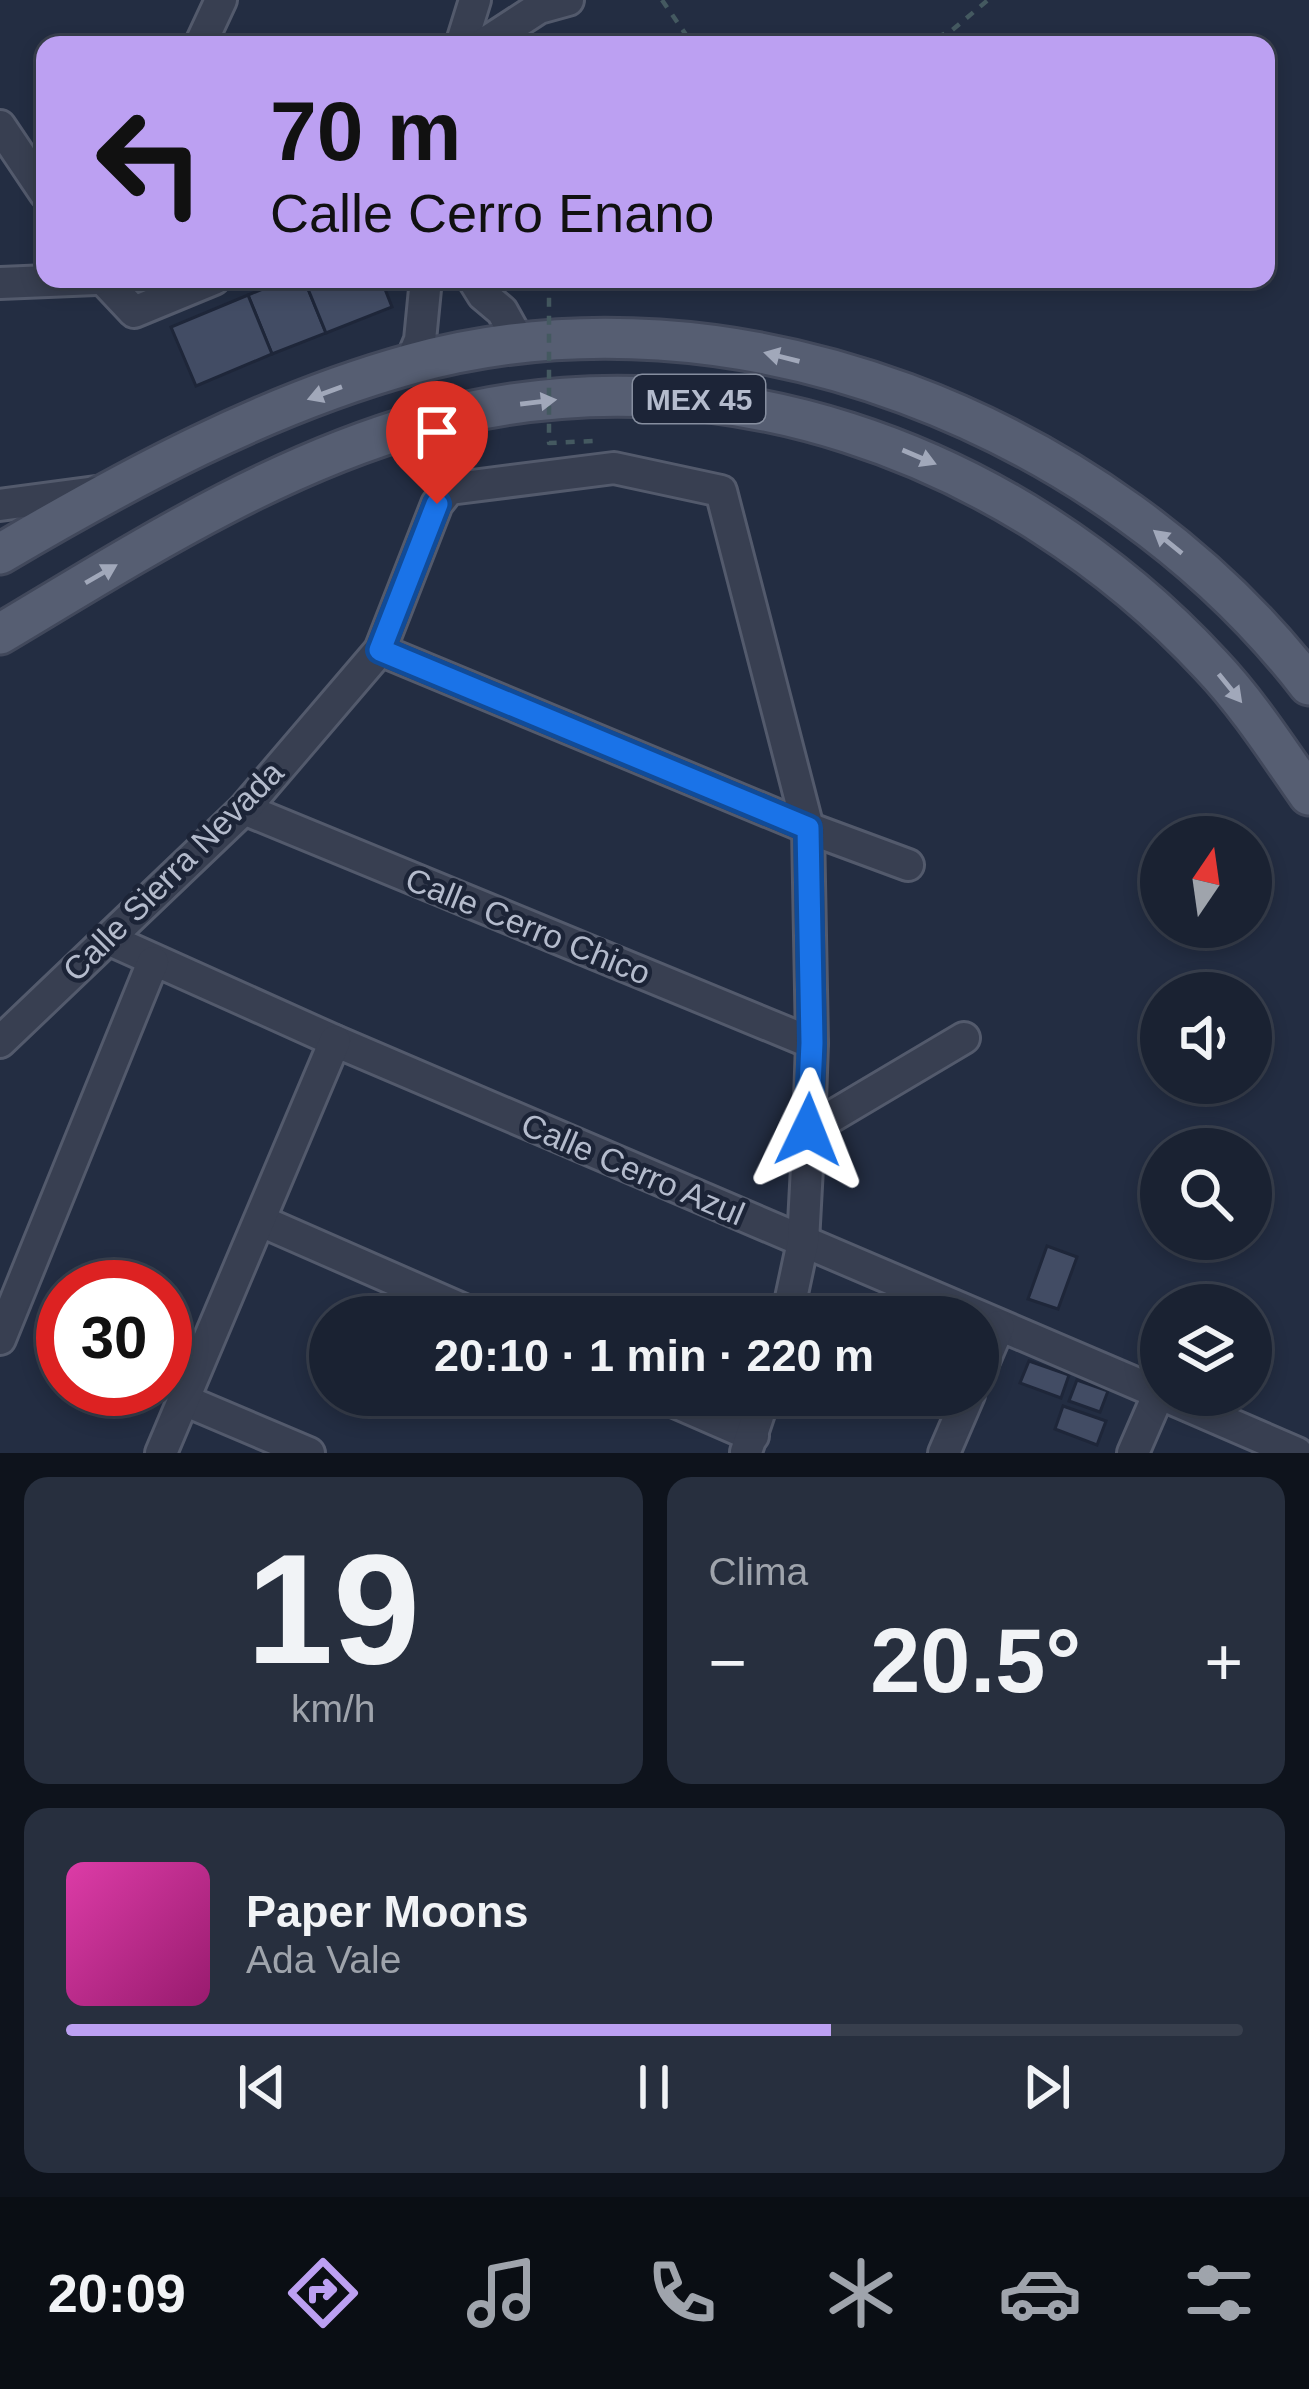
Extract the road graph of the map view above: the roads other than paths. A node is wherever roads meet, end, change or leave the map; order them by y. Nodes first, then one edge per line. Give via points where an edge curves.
1 (221, 0) edge
2 (475, 0) edge
3 (568, 0) edge
4 (512, 25) edge
5 (204, 36) edge
6 (464, 36) edge
7 (0, 126) edge
8 (36, 180) edge
9 (36, 282) edge
10 (0, 283) edge
11 (109, 288) edge
12 (192, 288) edge
13 (425, 288) edge
14 (479, 288) edge
15 (520, 345) junction
16 (410, 364) junction
17 (114, 490) junction
18 (0, 505) edge
19 (0, 554) edge
20 (0, 634) edge
21 (380, 650) junction
22 (1309, 685) edge
23 (1309, 795) edge
24 (244, 809) junction
25 (808, 828) junction
26 (908, 865) dead end
27 (108, 939) junction
28 (153, 962) junction
29 (964, 1038) dead end
30 (335, 1041) junction
31 (0, 1042) edge
32 (812, 1043) junction
33 (808, 1130) junction
34 (261, 1221) junction
35 (803, 1242) junction
36 (432, 1296) edge
37 (791, 1296) edge
38 (931, 1296) edge
39 (999, 1325) edge
40 (0, 1339) edge
41 (192, 1381) edge
42 (1140, 1385) edge
43 (192, 1403) edge
44 (177, 1416) edge
45 (697, 1416) edge
46 (960, 1416) edge
47 (1151, 1416) edge
48 (1212, 1416) edge
49 (749, 1444) edge
50 (161, 1453) edge
51 (309, 1453) edge
52 (944, 1453) edge
53 (1133, 1453) edge
54 (1297, 1453) edge

1 - 5 street
2 - 6 street
3 - 4 street
7 - 8 street
9 - 10 street
11 - 12 street via 134,312
13 - 16 street
14 - 15 street
15 - 16 main road, MEX 45
22 -> 15 main road, MEX 45 via 1274,639 1170,542 1059,466 932,404 761,352 621,339
16 -> 17 main road, MEX 45 via 302,402
17 - 18 street
17 - 19 main road, MEX 45
20 -> 23 main road, MEX 45 via 245,492 419,424 578,397 691,398 856,432 959,475 1041,524 1160,614 1213,667
21 - 24 street, Calle Sierra Nevada
21 - 25 street
21 - 25 street, Calle Sierra Nevada via 449,490 614,468 722,491
24 - 27 street, Calle Sierra Nevada
24 - 32 street, Calle Cerro Chico
25 - 26 street
25 - 32 street
27 - 28 street, Calle Cerro Azul
27 - 31 street, Calle Sierra Nevada
28 - 30 street, Calle Cerro Azul
28 - 40 street
29 - 33 street
30 - 34 street
30 - 35 street, Calle Cerro Azul
32 - 33 street
33 - 35 street
34 - 36 street
34 - 41 street
35 - 37 street
35 - 38 street, Calle Cerro Azul
39 - 42 street, Calle Cerro Azul
43 - 51 street
44 - 50 street
45 - 49 street
46 - 52 street
47 - 53 street
48 - 54 street, Calle Cerro Azul

